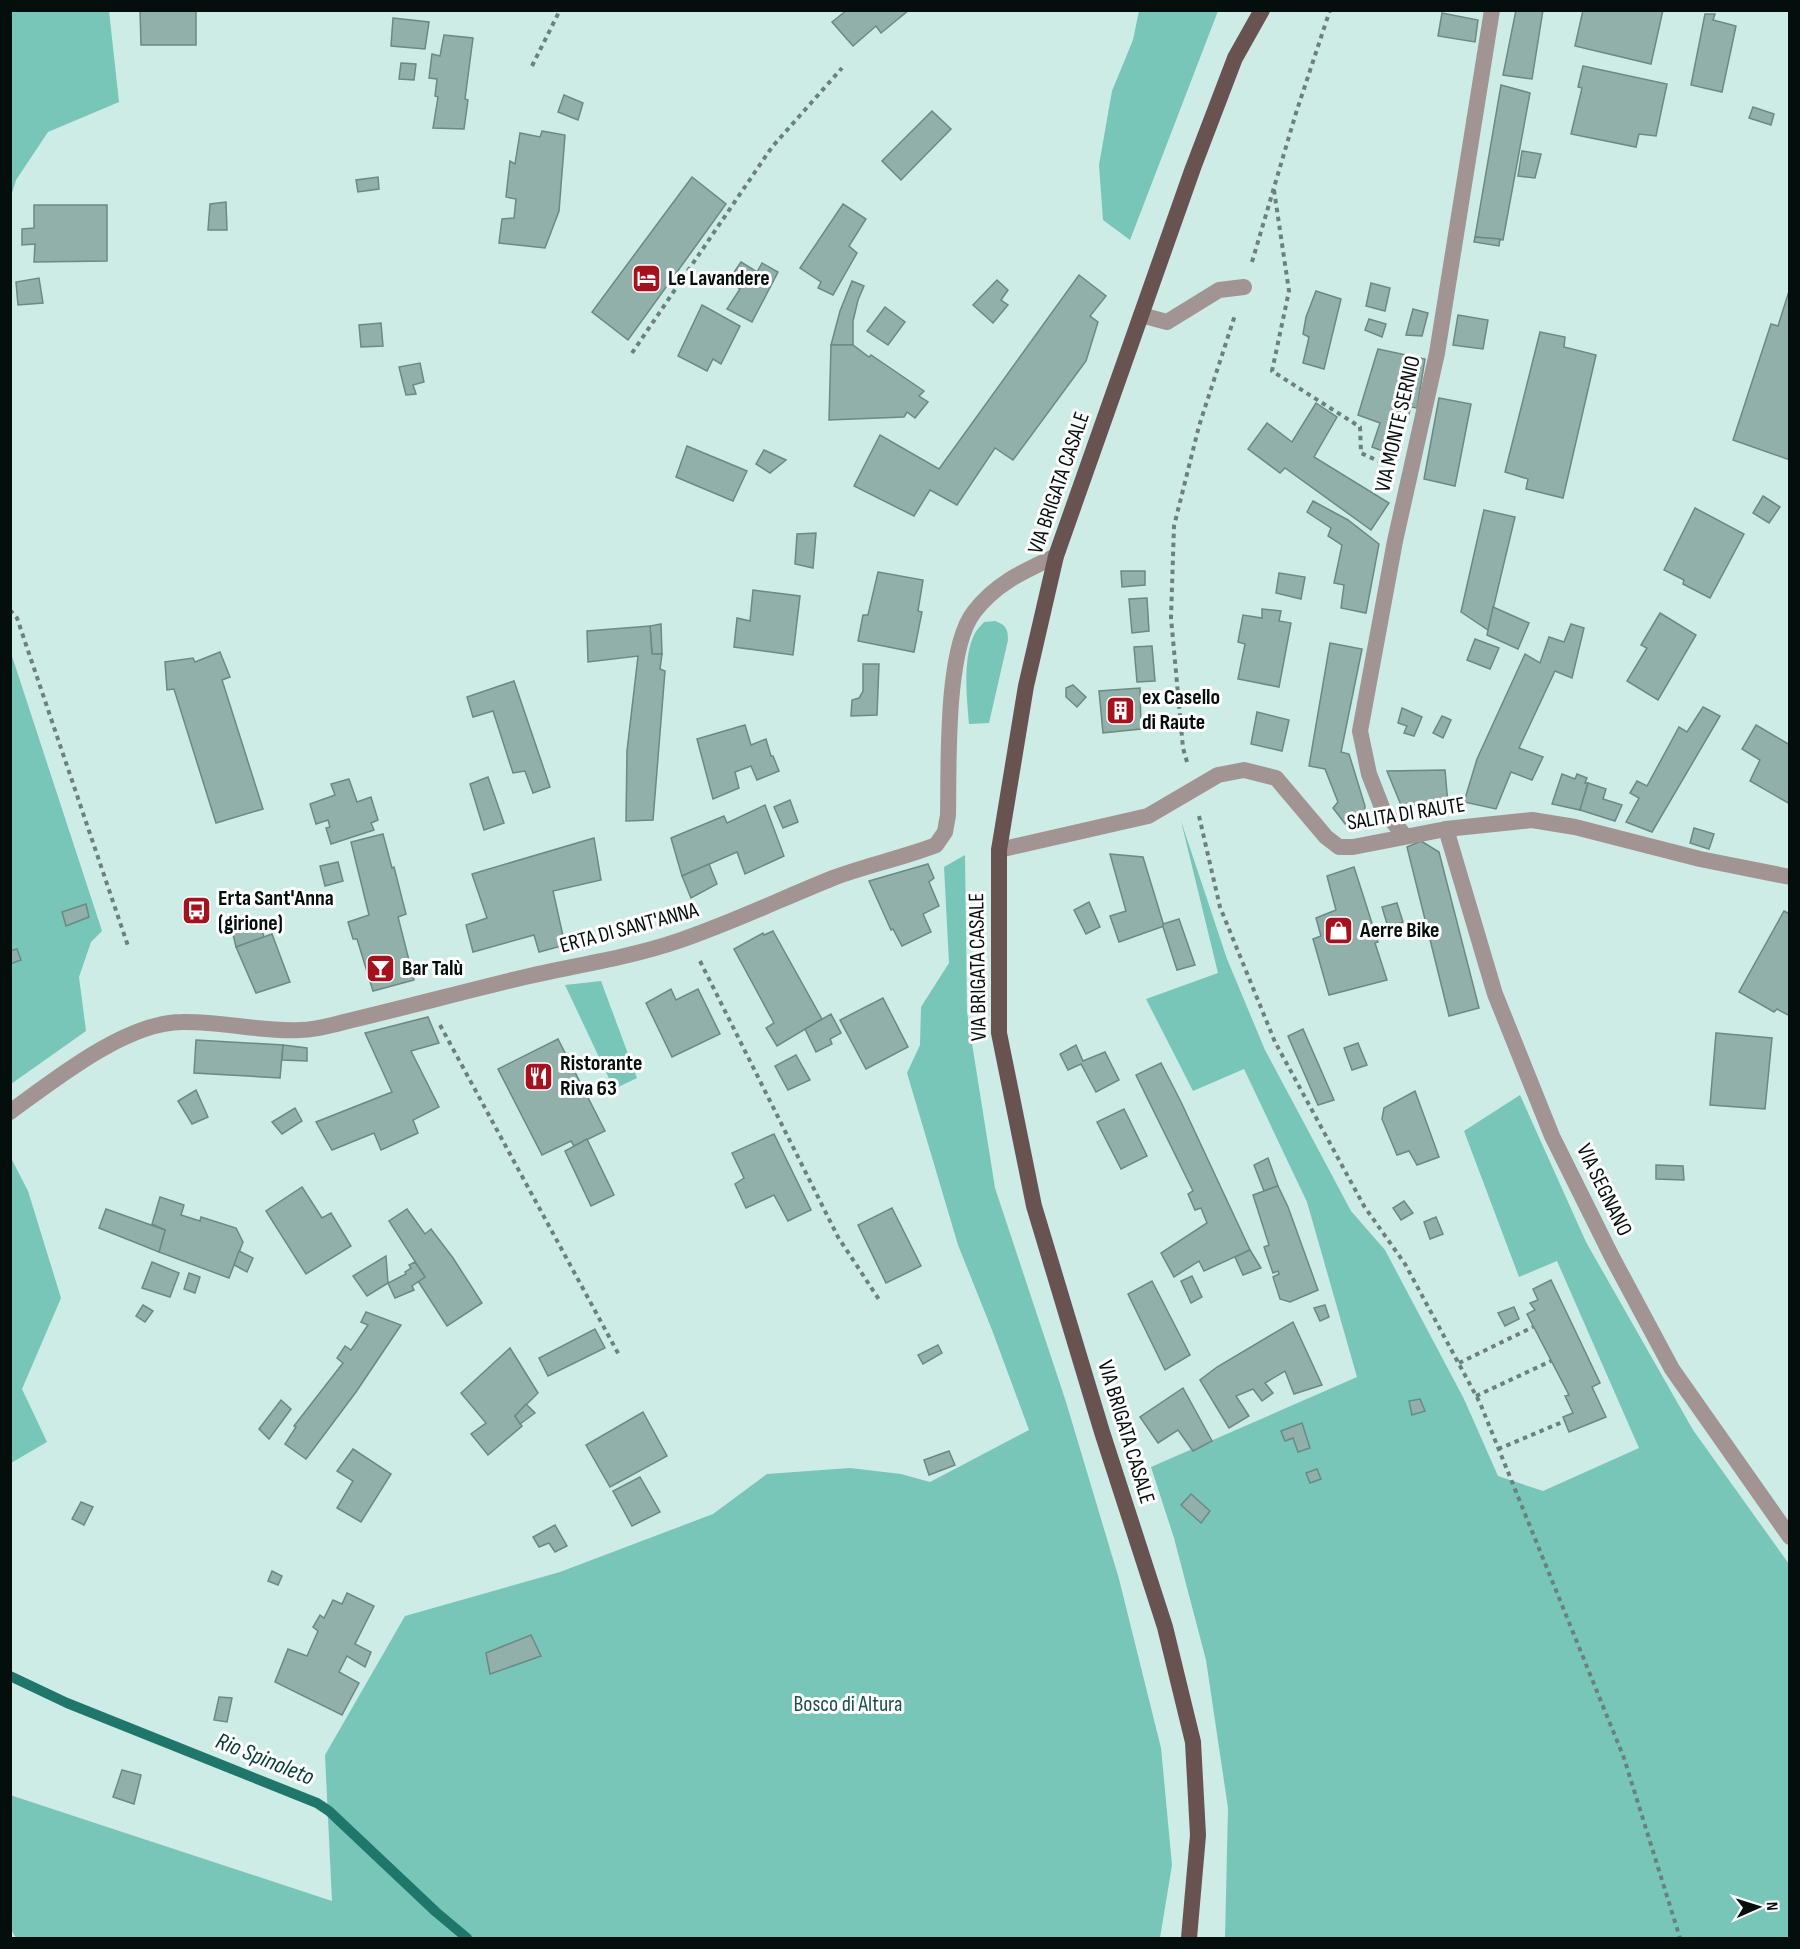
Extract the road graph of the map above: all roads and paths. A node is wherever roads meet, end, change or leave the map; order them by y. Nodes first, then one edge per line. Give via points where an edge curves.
1 (560, 10) edge
2 (1262, 10) edge
3 (1330, 10) edge
4 (1492, 10) edge
5 (532, 66) dead end
6 (842, 68) dead end
7 (1274, 187) junction
8 (1244, 287) junction
9 (1141, 315) junction
10 (632, 353) dead end
11 (1410, 476) junction
12 (1056, 556) junction
13 (10, 610) edge
14 (1193, 790) junction
15 (1446, 829) junction
16 (1405, 836) junction
17 (999, 850) junction
18 (1790, 877) edge
19 (688, 937) junction
20 (128, 946) dead end
21 (427, 1000) junction
22 (10, 1112) edge
23 (880, 1301) dead end
24 (1533, 1327) dead end
25 (619, 1355) dead end
26 (1551, 1361) dead end
27 (1458, 1363) junction
28 (1476, 1396) junction
29 (1565, 1421) dead end
30 (1498, 1449) junction
31 (1790, 1537) edge
32 (1188, 1938) edge
33 (1680, 1938) edge

1 - 5 path
2 - 9 main road, VIA BRIGATA CASALE via 1235,58
3 - 7 path
4 - 11 street, VIA MONTE SERNIO via 1437,353
6 - 10 path via 772,147
7 - 8 path
7 - 11 path via 1289,291 1272,371 1360,427 1361,453
8 - 9 street via 1219,290 1167,322
8 - 14 path via 1199,426 1174,526 1171,618 1183,748
9 - 12 main road, VIA BRIGATA CASALE
11 - 16 street, VIA MONTE SERNIO via 1360,731 1369,774 1383,810
12 - 17 main road, VIA BRIGATA CASALE via 1026,686
12 - 19 street, ERTA DI SANT'ANNA via 1016,574 993,592 972,614 961,637 953,675 948,815 945,832 936,845 834,878
13 - 20 path via 17,618
14 - 16 street, SALITA DI RAUTE via 1218,776 1244,770 1276,778 1339,847
14 - 17 street, SALITA DI RAUTE via 1148,816
14 - 27 path via 1221,907 1275,1042 1364,1206 1405,1264
15 - 16 street, SALITA DI RAUTE
15 - 18 street, SALITA DI RAUTE via 1532,820
15 - 31 street, VIA SEGNANO via 1496,994 1552,1136 1672,1369
17 - 32 main road, VIA BRIGATA CASALE via 999,1033 1034,1206 1165,1627 1193,1742 1198,1836
19 - 21 street, ERTA DI SANT'ANNA via 580,967
19 - 23 path via 838,1237
21 - 22 street, ERTA DI SANT'ANNA via 302,1030 160,1024 133,1033 70,1068
21 - 25 path
24 - 27 path
26 - 28 path
27 - 28 path
28 - 30 path
29 - 30 path
30 - 33 path via 1623,1758

